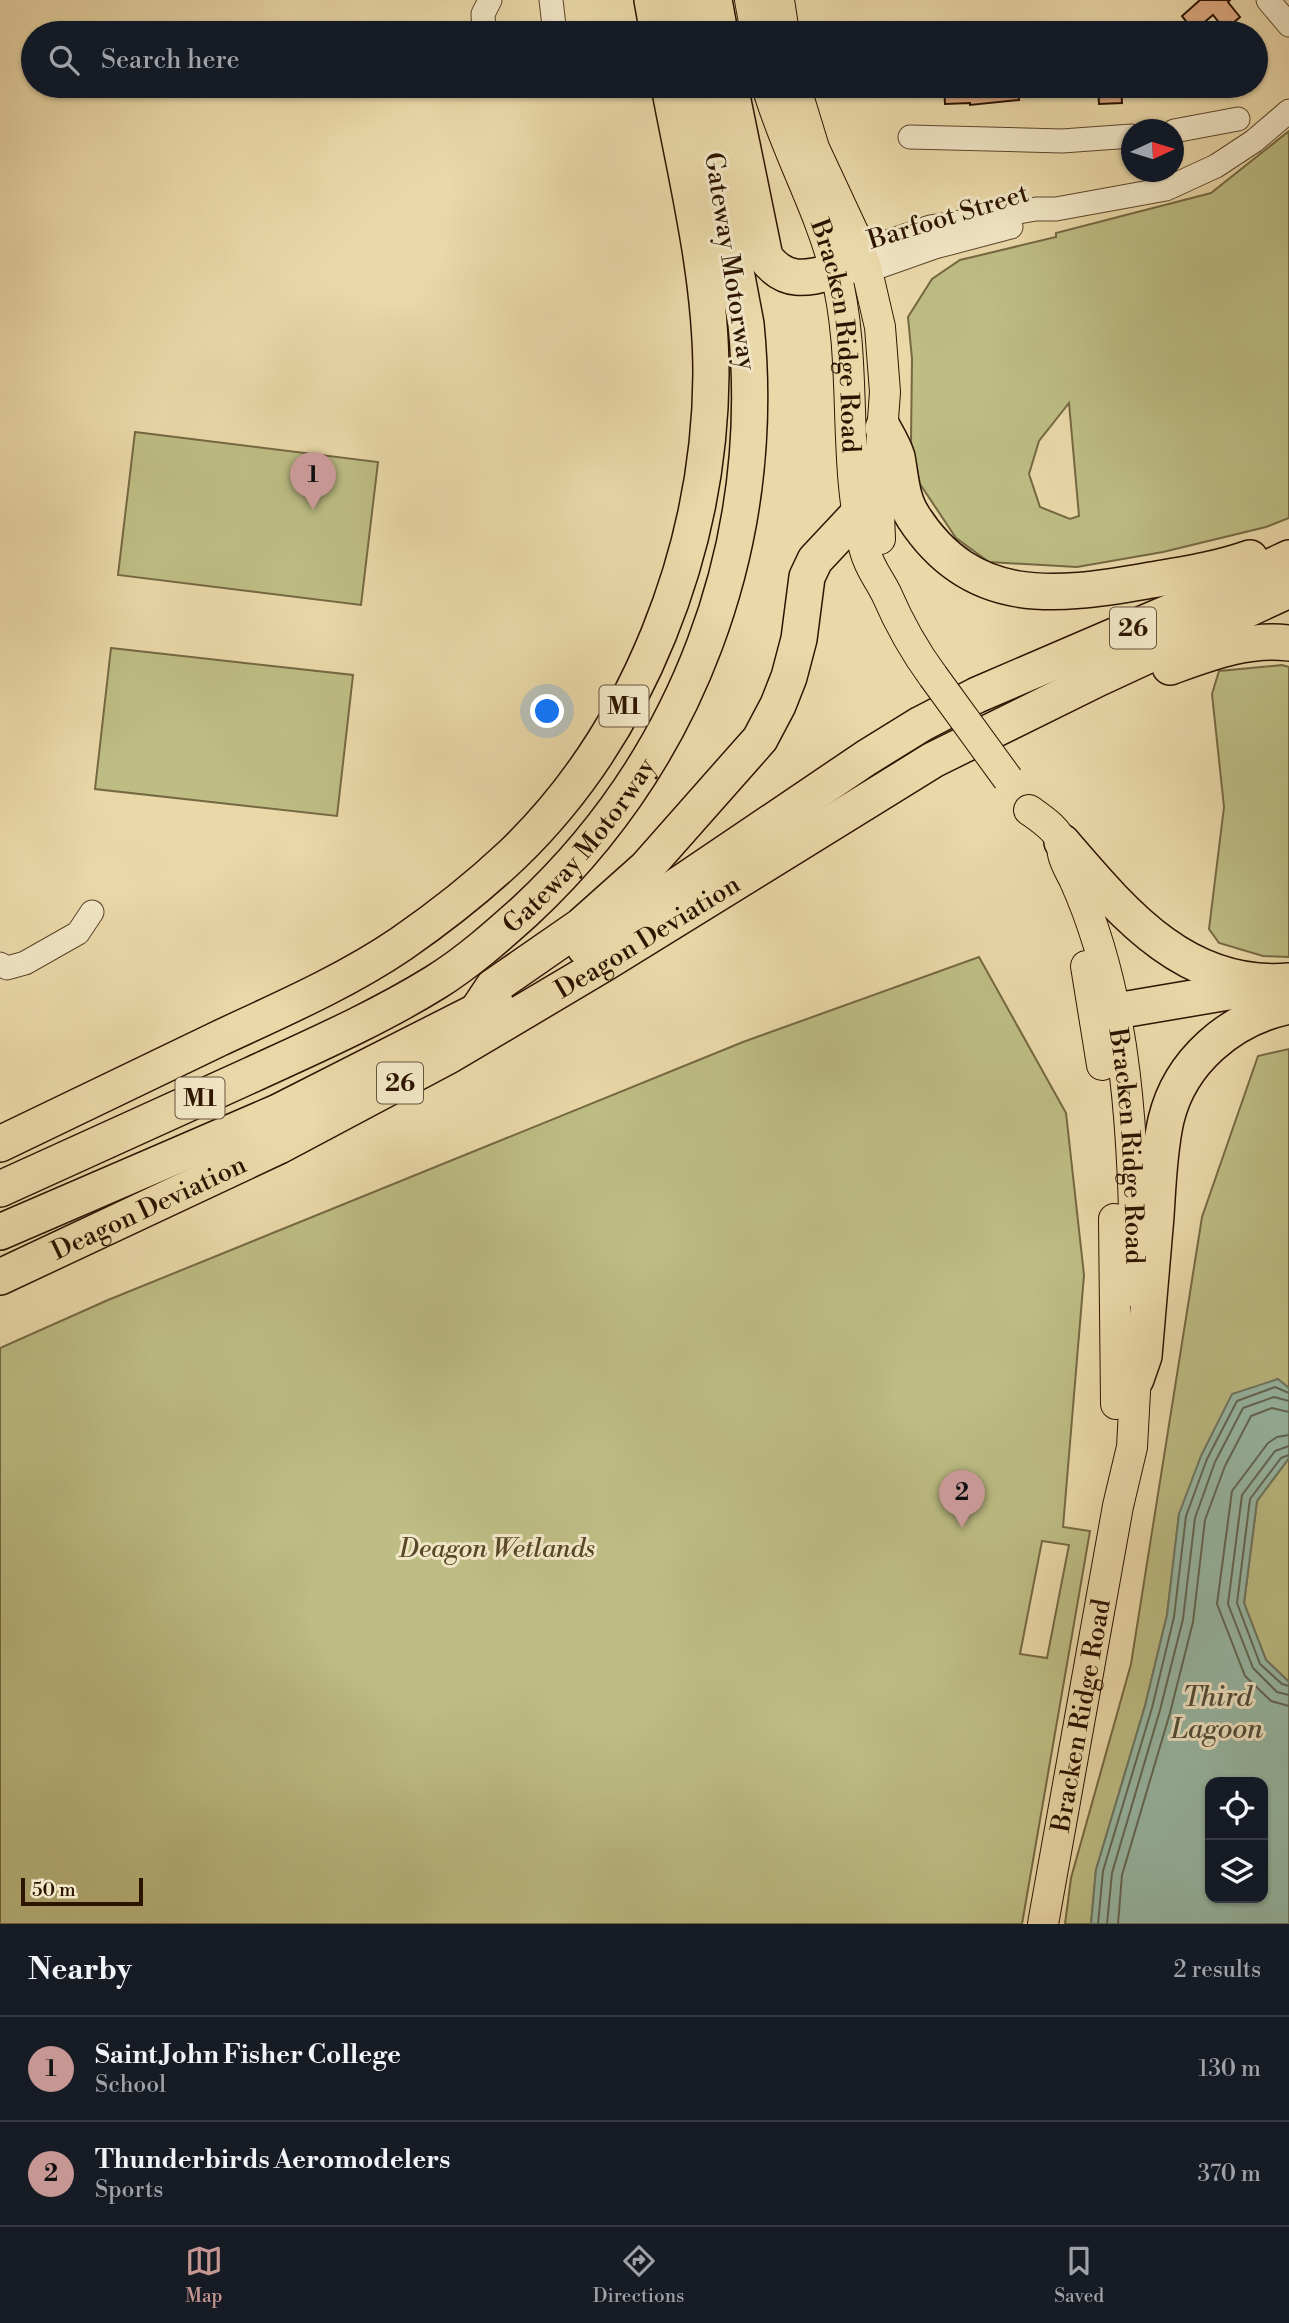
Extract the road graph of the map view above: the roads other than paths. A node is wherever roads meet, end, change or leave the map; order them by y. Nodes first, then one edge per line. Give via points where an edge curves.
1 (490, 0) edge
2 (551, 0) edge
3 (652, 0) edge
4 (684, 0) edge
5 (714, 0) edge
6 (750, 0) edge
7 (779, 0) edge
8 (1268, 0) edge
9 (483, 21) edge
10 (553, 21) edge
11 (656, 21) edge
12 (688, 21) edge
13 (718, 21) edge
14 (754, 21) edge
15 (782, 21) edge
16 (1289, 24) edge
17 (671, 98) edge
18 (703, 98) edge
19 (732, 98) edge
20 (770, 98) edge
21 (799, 98) edge
22 (1289, 111) edge
23 (1238, 119) dead end
24 (1184, 129) edge
25 (910, 137) dead end
26 (1121, 137) edge
27 (1184, 174) edge
28 (1155, 182) edge
29 (854, 265) junction
30 (883, 428) junction
31 (859, 513) junction
32 (1289, 542) edge
33 (1289, 558) edge
34 (1289, 590) edge
35 (885, 591) junction
36 (1289, 643) edge
37 (1022, 716) junction
38 (1029, 810) junction
39 (1062, 842) junction
40 (92, 912) dead end
41 (0, 964) edge
42 (1273, 981) edge
43 (1289, 1006) edge
44 (475, 1014) junction
45 (1253, 1016) junction
46 (1107, 1023) junction
47 (0, 1144) edge
48 (0, 1189) edge
49 (0, 1233) edge
50 (0, 1277) edge
51 (1136, 1380) junction
52 (1118, 1506) junction
53 (1042, 1924) edge

1 - 9 street
2 - 10 street
3 - 11 highway
4 - 12 highway
5 - 13 highway
6 - 14 main road
7 - 15 main road
8 - 16 street
17 - 47 highway, Gateway Motorway / M1 via 707,297 711,374 706,457 677,586 625,705 590,760 513,853 398,946 263,1018
18 - 48 highway, Gateway Motorway / M1 via 746,324 749,440 729,569 704,649 640,776 592,840 541,896 480,951 438,981 320,1043
19 - 29 highway via 765,257 774,269 796,278
20 - 29 main road, Bracken Ridge Road via 818,221
21 - 29 main road, Bracken Ridge Road
22 - 27 street, Barfoot Street via 1216,166
23 - 24 street
25 - 26 street, Barfoot Street via 1062,141
28 - 29 street, Barfoot Street via 1056,209 1039,221
29 - 30 main road, Bracken Ridge Road via 880,327
29 - 31 main road, Bracken Ridge Road via 849,353
30 - 32 highway via 896,455 912,515 931,542 977,577 1003,586 1029,592 1094,590 1207,570
30 - 35 main road, Bracken Ridge Road via 878,511
31 - 35 main road, Bracken Ridge Road via 872,571
31 - 44 highway via 815,560 807,577 789,677 760,739 646,868 581,926 493,986
33 - 44 highway, Deagon Deviation / 26 via 921,724 581,951
34 - 37 highway, Deagon Deviation / 26
35 - 38 main road, Bracken Ridge Road, bridge via 906,638
36 - 37 highway via 1232,646 1054,717
37 - 50 highway, Deagon Deviation / 26 via 922,767 450,1055 279,1146
38 - 39 main road, Bracken Ridge Road
38 - 46 main road, Bracken Ridge Road via 1078,931
39 - 42 highway via 1138,923 1168,948 1214,973
39 - 46 main road, Bracken Ridge Road via 1063,856 1100,947
40 - 41 street via 78,933 25,963 7,968
42 - 46 highway
43 - 45 highway
44 - 49 highway, Deagon Deviation / 26 via 278,1112
45 - 46 highway via 1239,1012
45 - 51 highway via 1201,1055 1170,1105 1160,1167 1144,1356
46 - 51 main road, Bracken Ridge Road via 1131,1152
46 - 52 main road, Bracken Ridge Road
51 - 52 main road, Bracken Ridge Road via 1132,1447
52 - 53 main road, Bracken Ridge Road

